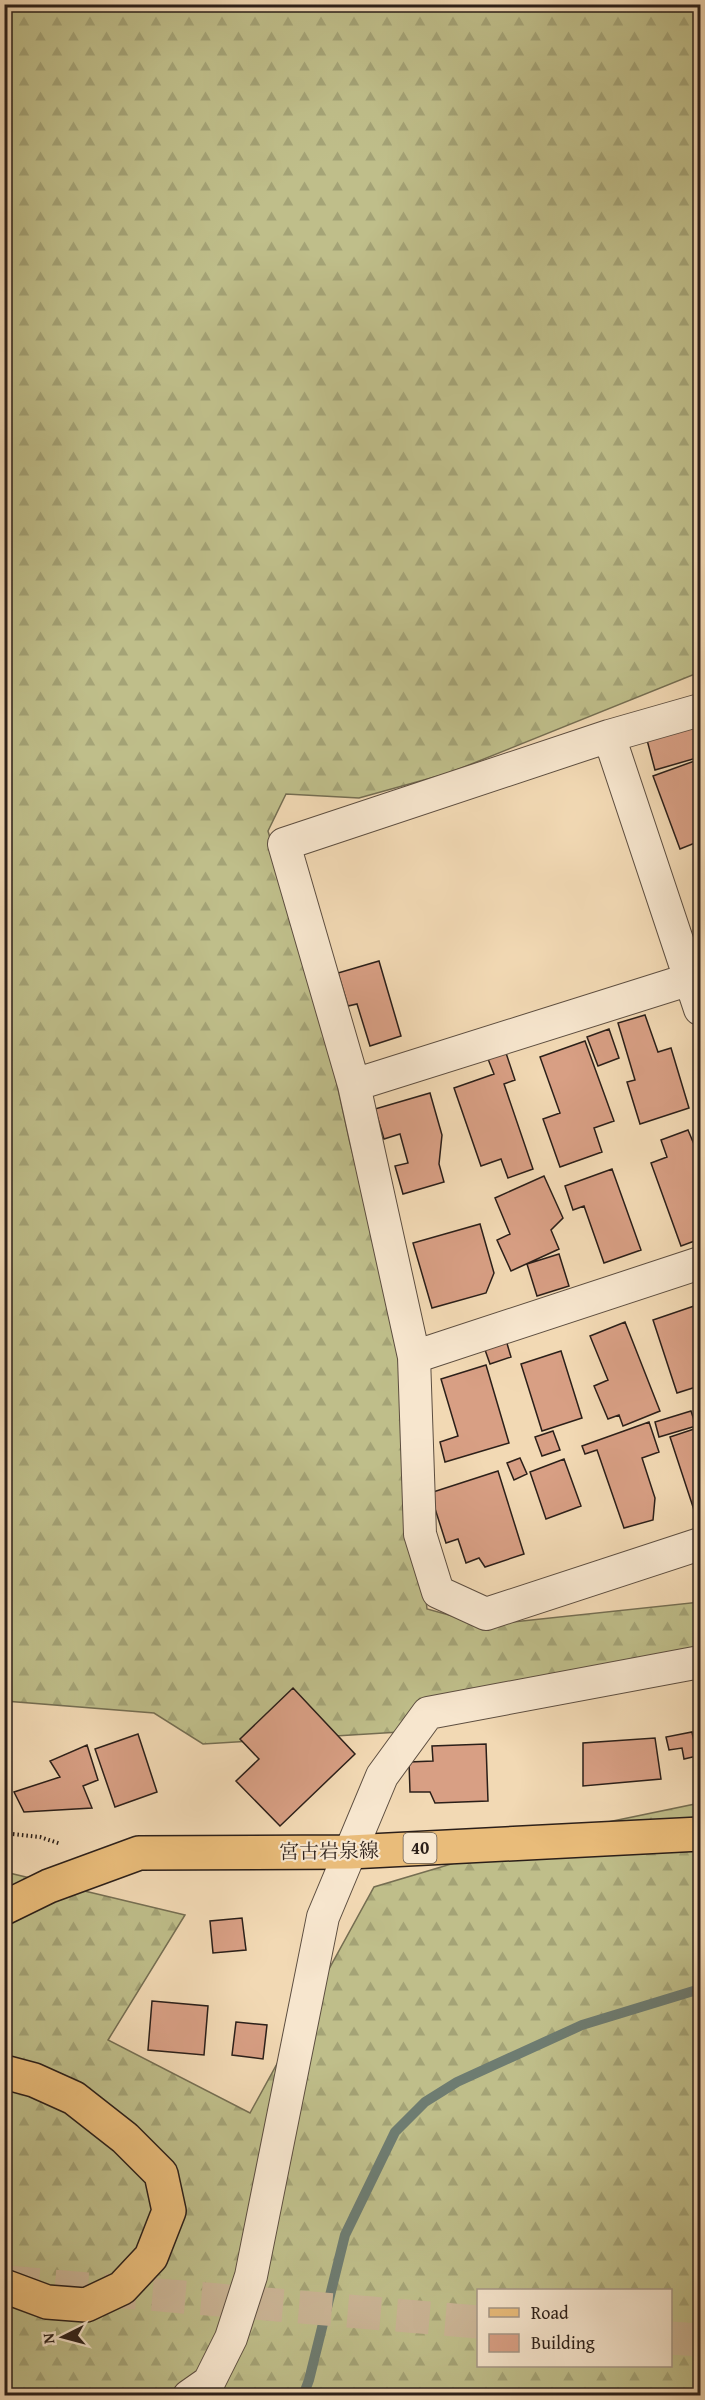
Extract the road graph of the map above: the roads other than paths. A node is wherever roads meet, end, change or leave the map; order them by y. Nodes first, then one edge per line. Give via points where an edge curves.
1 (700, 710) edge
2 (609, 736) junction
3 (695, 978) edge
4 (700, 1009) edge
5 (354, 1085) junction
6 (700, 1263) edge
7 (414, 1357) junction
8 (700, 1544) edge
9 (700, 1662) edge
10 (700, 1834) edge
11 (350, 1852) junction
12 (4, 1908) edge
13 (4, 2072) edge
14 (4, 2286) edge
15 (189, 2396) edge

1 - 2 street
2 - 3 street
2 - 5 street via 284,844
3 - 4 street
3 - 5 street
5 - 7 street
6 - 7 street
7 - 8 street via 420,1534 438,1592 486,1614
9 - 11 street via 428,1713 382,1776
10 - 11 main road, 宮古岩泉線 / 40
11 - 12 main road, 宮古岩泉線 / 40 via 139,1853 49,1886
11 - 15 street via 323,1917 251,2276 231,2338 209,2382
13 - 14 main road via 34,2079 74,2098 125,2138 161,2174 169,2211 151,2258 122,2288 86,2306 47,2302

